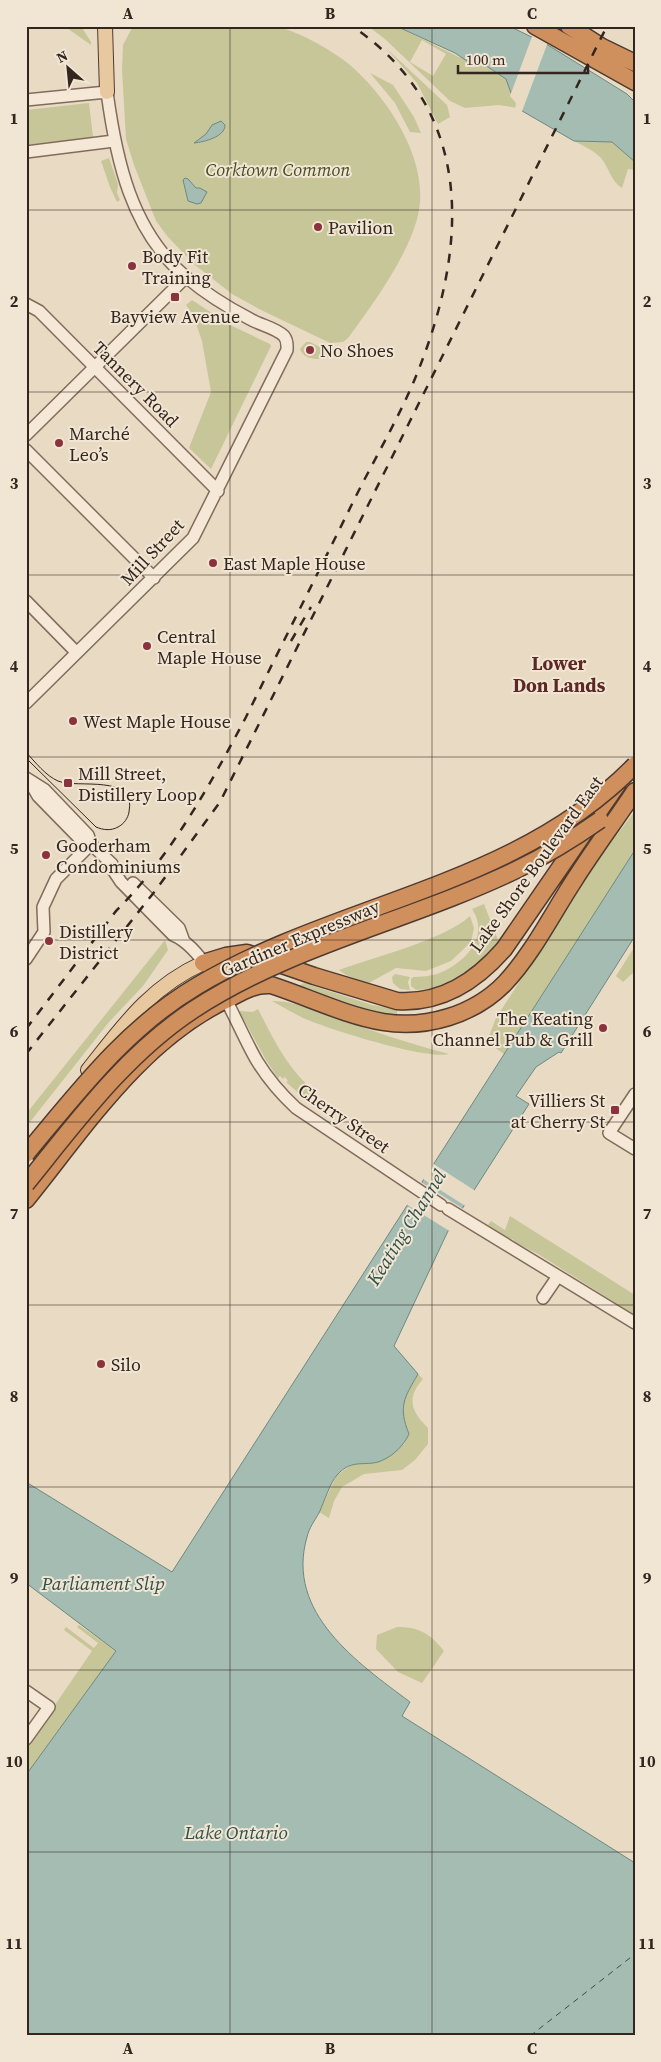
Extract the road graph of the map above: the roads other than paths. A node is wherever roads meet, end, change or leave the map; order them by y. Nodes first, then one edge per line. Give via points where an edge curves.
1 (105, 26) edge
2 (535, 26) edge
3 (569, 26) edge
4 (614, 62) junction
5 (635, 65) edge
6 (635, 82) edge
7 (635, 87) edge
8 (108, 96) junction
9 (26, 100) edge
10 (114, 141) junction
11 (26, 152) edge
12 (186, 277) junction
13 (27, 304) edge
14 (94, 367) junction
15 (26, 435) edge
16 (26, 450) edge
17 (218, 492) junction
18 (154, 578) junction
19 (26, 602) edge
20 (76, 652) junction
21 (26, 703) edge
22 (635, 760) edge
23 (635, 765) edge
24 (28, 779) edge
25 (635, 790) edge
26 (92, 844) junction
27 (557, 908) junction
28 (514, 935) junction
29 (26, 959) edge
30 (204, 963) junction
31 (226, 1000) junction
32 (635, 1094) edge
33 (634, 1146) edge
34 (26, 1154) edge
35 (26, 1160) edge
36 (26, 1184) edge
37 (26, 1200) edge
38 (558, 1276) junction
39 (543, 1298) dead end
40 (635, 1323) edge
41 (26, 1690) edge
42 (26, 1739) edge

1 - 8 main road
2 - 4 highway
3 - 4 highway
4 - 5 highway
4 - 6 highway
4 - 7 highway
8 - 9 street
8 - 10 street
10 - 11 street
10 - 12 street via 136,210 162,251
12 - 14 street
12 - 17 street, Mill Street via 217,300 282,335 287,341 286,354
13 - 14 street, Tannery Road via 39,311
14 - 15 street
14 - 17 street, Tannery Road
16 - 18 street
17 - 18 street, Mill Street via 193,538
18 - 20 street, Mill Street
19 - 20 street
20 - 21 street, Mill Street
22 - 28 highway, Lake Shore Boulevard East
23 - 34 highway, Gardiner Expressway, bridge via 591,805 515,853 281,945 196,987 144,1024 113,1052
24 - 26 street, Cherry Street via 38,796 82,841
25 - 27 highway
25 - 36 highway, Gardiner Expressway, bridge via 566,843 522,867 276,966 193,1011 159,1035 119,1073
26 - 29 street via 56,879 43,907 44,932
26 - 30 street, Cherry Street via 121,882 173,935 183,939
27 - 28 highway
27 - 31 highway via 503,985 476,1005 439,1020 412,1024 384,1022 345,1012 271,985 260,985
28 - 30 highway, Lake Shore Boulevard East via 493,962 471,981 435,998 410,1002 325,980 247,953
30 - 31 street, Cherry Street
30 - 35 main road, Lake Shore Boulevard East via 161,988 142,1006 60,1106
31 - 37 highway via 180,1028 145,1058 101,1105
31 - 38 street, Cherry Street via 257,1060 296,1108 444,1207
32 - 33 street via 609,1133
38 - 39 street
38 - 40 street, Cherry Street
41 - 42 street via 49,1707

